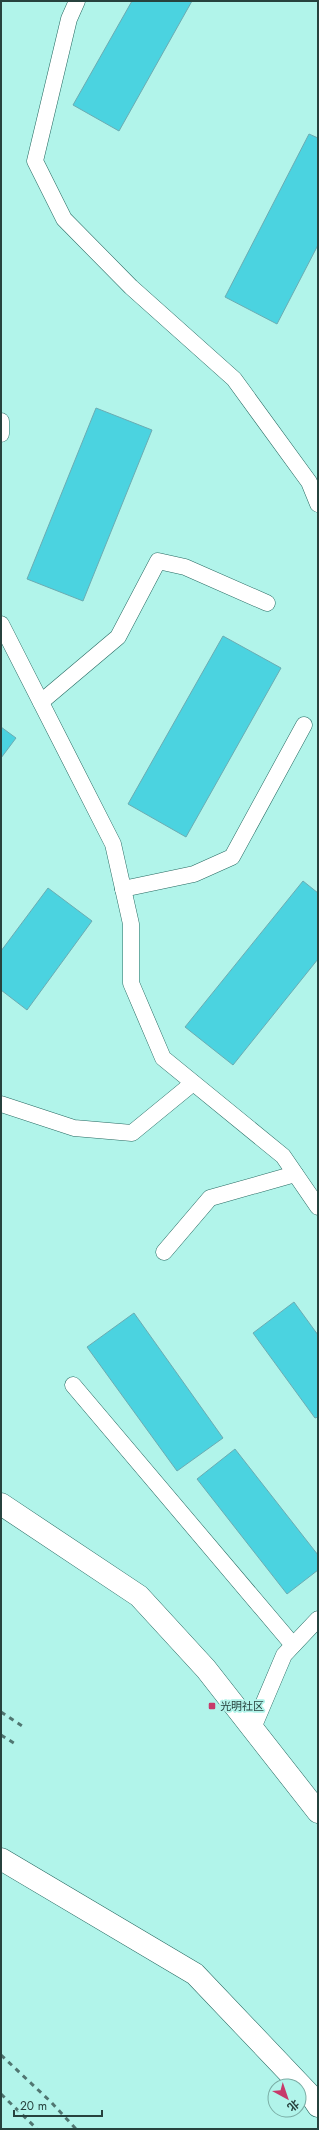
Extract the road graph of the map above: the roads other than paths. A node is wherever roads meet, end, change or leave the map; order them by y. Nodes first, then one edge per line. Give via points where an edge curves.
1 (77, 1) edge
2 (1, 421) edge
3 (1, 434) edge
4 (318, 504) edge
5 (267, 603) dead end
6 (1, 624) edge
7 (41, 702) junction
8 (304, 725) dead end
9 (123, 890) junction
10 (193, 1083) junction
11 (1, 1104) edge
12 (295, 1174) junction
13 (318, 1207) edge
14 (164, 1252) dead end
15 (73, 1385) dead end
16 (1, 1504) edge
17 (318, 1619) edge
18 (293, 1645) junction
19 (252, 1728) junction
20 (318, 1812) edge
21 (1, 1859) edge
22 (316, 2098) edge

1 - 4 lane via 69,19 35,161 64,219 130,287 234,379 309,482
2 - 3 lane
5 - 7 lane via 185,567 158,561 118,637
6 - 7 lane
7 - 9 lane via 112,844
8 - 9 lane via 232,857 194,874
9 - 10 lane via 131,924 131,983 163,1058
10 - 11 lane via 132,1133 74,1128
10 - 12 lane via 283,1156
12 - 13 lane
12 - 14 lane via 210,1198
15 - 18 lane
16 - 19 street via 138,1596 206,1669
17 - 18 lane
18 - 19 lane via 284,1655
19 - 20 street
21 - 22 street via 195,1974

